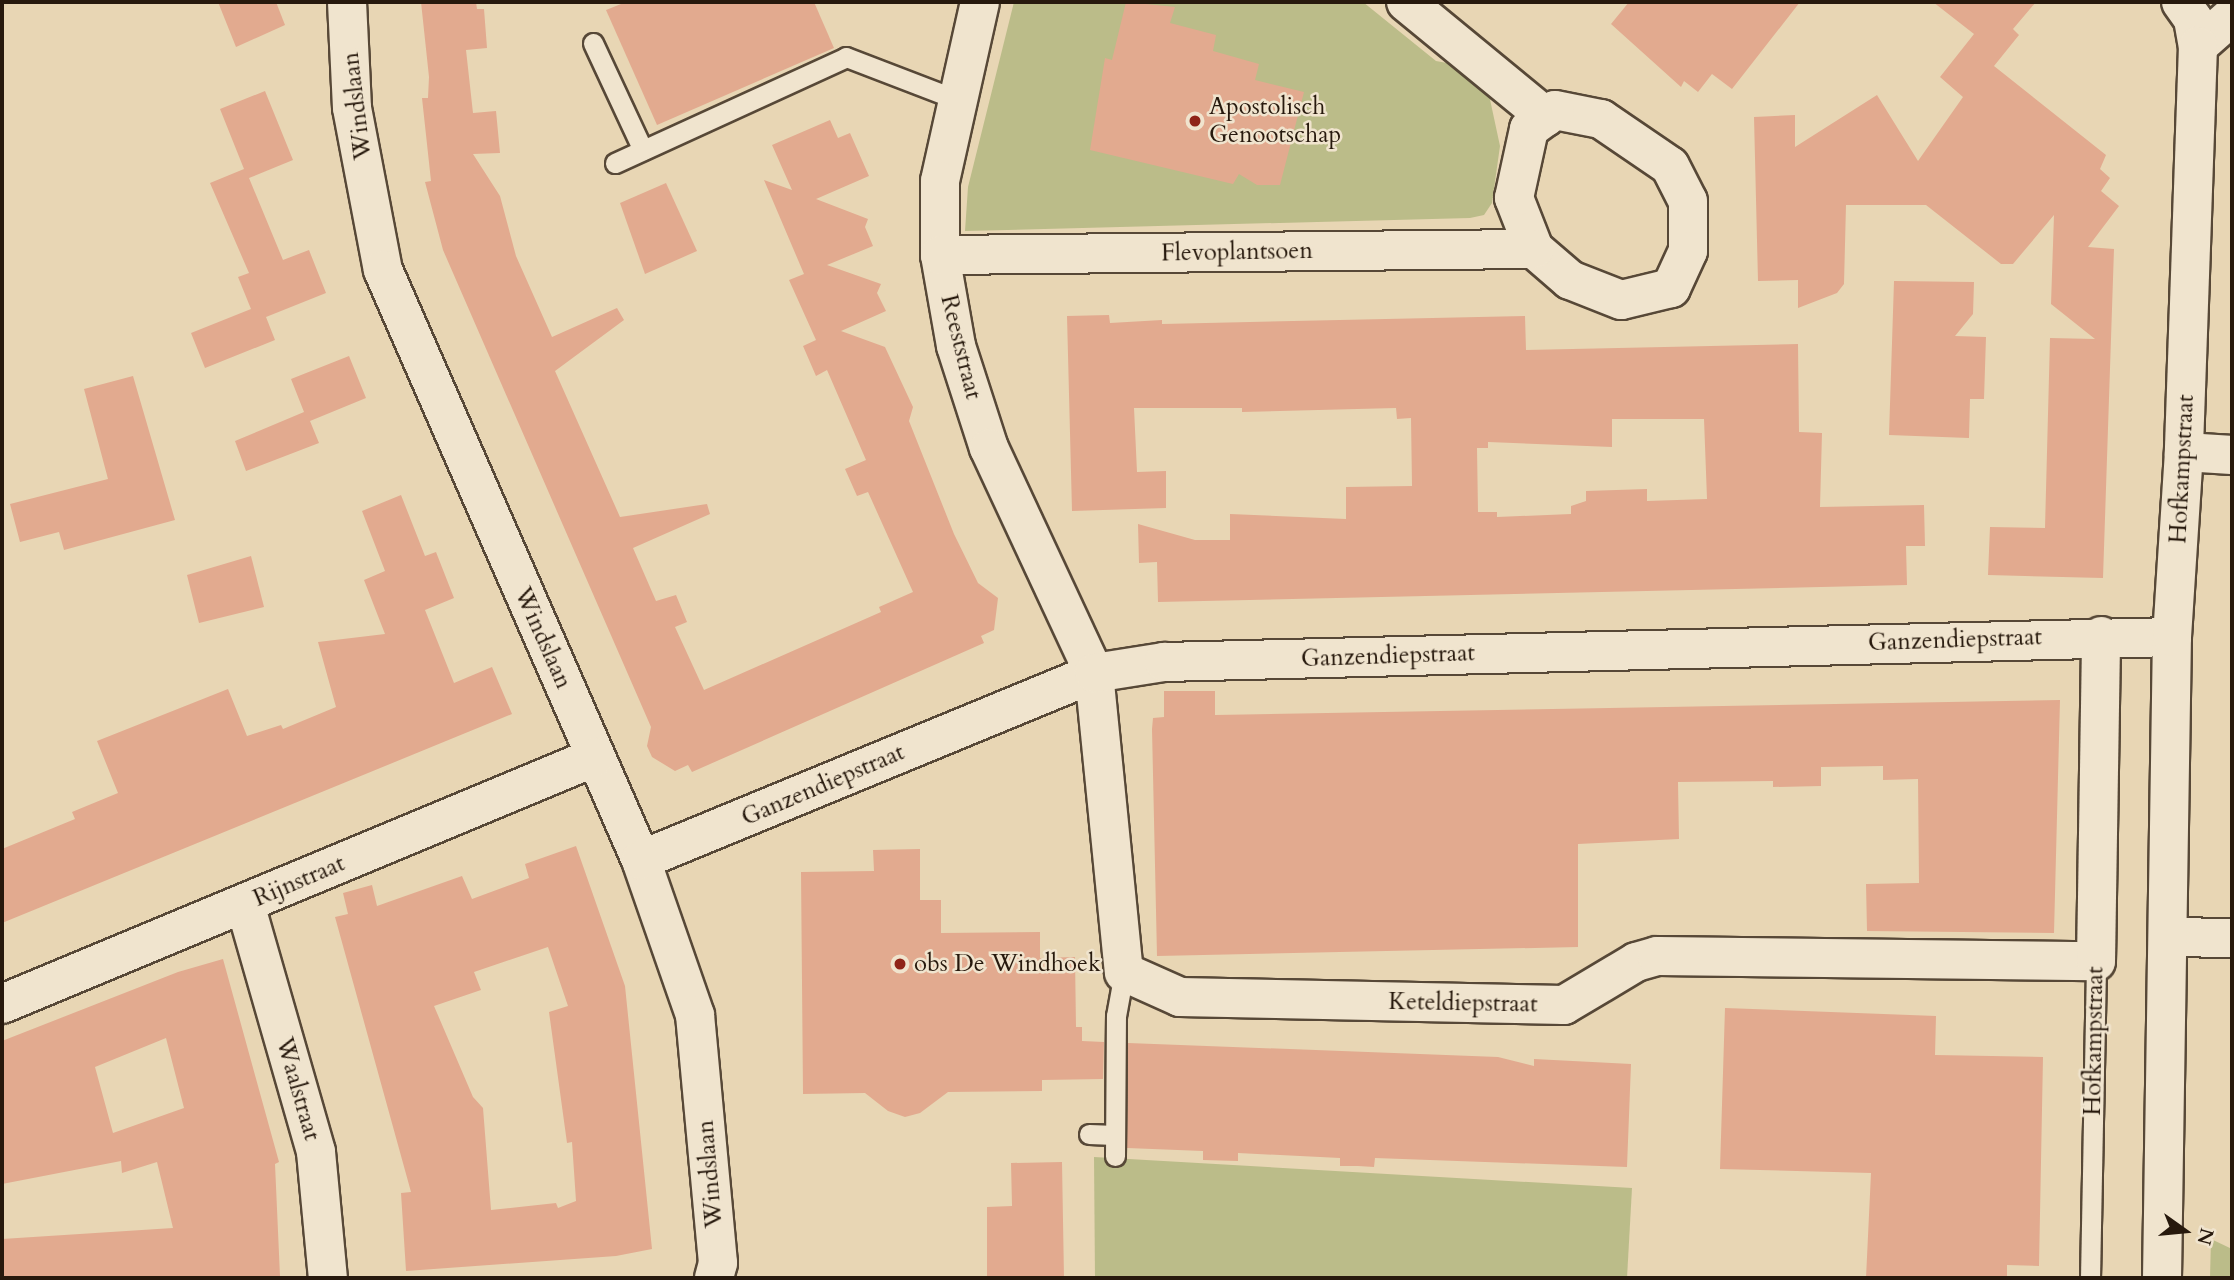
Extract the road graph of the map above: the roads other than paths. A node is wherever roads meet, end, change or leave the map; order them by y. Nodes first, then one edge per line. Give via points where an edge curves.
1 (347, 2) edge
2 (980, 2) edge
3 (1406, 2) edge
4 (2181, 2) edge
5 (2232, 16) edge
6 (593, 43) dead end
7 (2198, 46) junction
8 (958, 100) junction
9 (1546, 117) junction
10 (643, 150) junction
11 (615, 163) dead end
12 (1534, 249) junction
13 (940, 255) junction
14 (2183, 452) junction
15 (2232, 455) edge
16 (2101, 636) junction
17 (2172, 637) junction
18 (1094, 673) junction
19 (595, 757) junction
20 (642, 860) junction
21 (244, 904) junction
22 (2169, 937) junction
23 (2232, 937) edge
24 (2096, 961) junction
25 (1124, 972) junction
26 (2, 1004) edge
27 (1089, 1134) dead end
28 (1115, 1135) junction
29 (1115, 1156) dead end
30 (328, 1278) edge
31 (714, 1278) edge
32 (2091, 1278) edge
33 (2162, 1278) edge

1 - 19 street, Windslaan via 352,108 383,270
2 - 8 street, Reeststraat
3 - 9 street
4 - 7 street, Hofkampstraat via 2193,19
5 - 7 street
6 - 10 lane
7 - 14 street, Hofkampstraat
8 - 10 lane via 846,57
8 - 13 street, Reeststraat via 940,181
9 - 12 street via 1530,129 1514,198
9 - 12 street via 1555,110 1601,118 1670,166 1688,201 1688,251 1671,288 1620,300 1570,280
10 - 11 lane
12 - 13 street, Flevoplantsoen
13 - 18 street, Reeststraat via 956,346 989,448
14 - 15 street
14 - 17 street, Hofkampstraat
16 - 17 street, Ganzendiepstraat
16 - 18 street, Ganzendiepstraat via 1164,662
16 - 24 street, Hofkampstraat
17 - 22 street, Hofkampstraat
18 - 20 street, Ganzendiepstraat
18 - 25 street
19 - 20 street, Windslaan
19 - 21 street, Rijnstraat
20 - 31 street, Windslaan via 695,1015 718,1263
21 - 26 street, Rijnstraat
21 - 30 street, Waalstraat via 316,1152
22 - 23 street
22 - 33 street, Hofkampstraat
24 - 25 street, Keteldiepstraat via 1657,956 1636,962 1564,1005 1180,997
24 - 32 lane, Hofkampstraat
25 - 28 lane via 1116,1016
27 - 28 lane
28 - 29 lane

